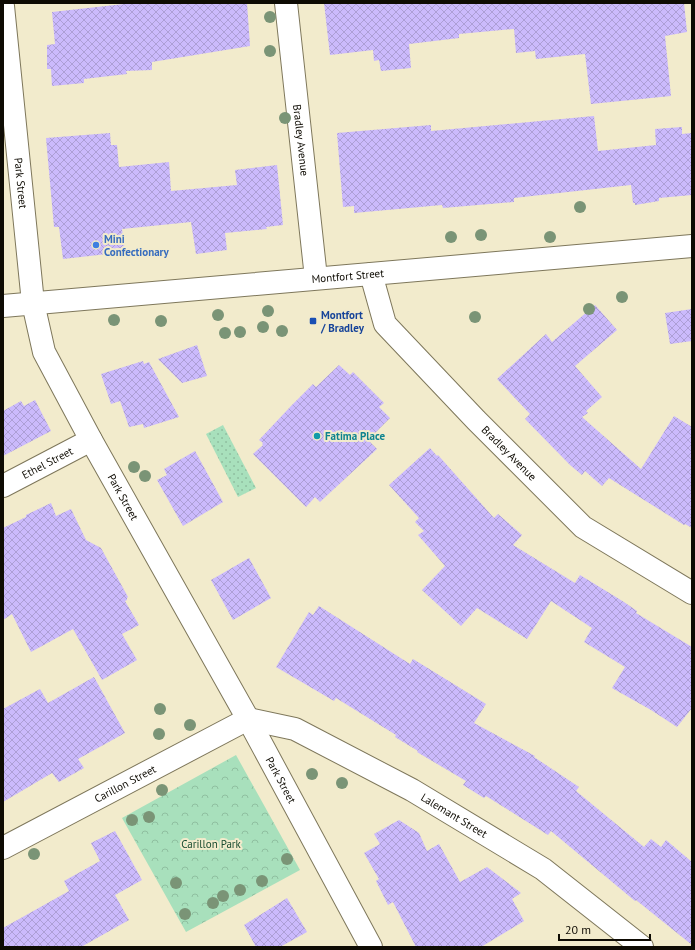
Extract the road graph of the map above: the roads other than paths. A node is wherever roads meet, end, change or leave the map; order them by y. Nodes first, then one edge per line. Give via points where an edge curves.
1 (286, 3) edge
2 (3, 6) edge
3 (692, 246) edge
4 (371, 274) junction
5 (316, 278) junction
6 (33, 303) junction
7 (3, 306) edge
8 (91, 440) junction
9 (3, 486) edge
10 (692, 593) edge
11 (248, 719) junction
12 (3, 848) edge
13 (371, 947) edge
14 (642, 947) edge

1 - 5 street, Bradley Avenue
2 - 6 street, Park Street
3 - 4 street, Montfort Street
4 - 5 street, Montfort Street
4 - 10 street, Bradley Avenue via 385,324 583,527
5 - 6 street, Montfort Street
6 - 7 street, Montfort Street
6 - 8 street, Park Street via 44,352
8 - 9 street, Ethel Street
8 - 11 street, Park Street
11 - 12 street, Carillon Street
11 - 13 street, Park Street
11 - 14 street, Lalemant Street via 295,729 412,790 543,869

